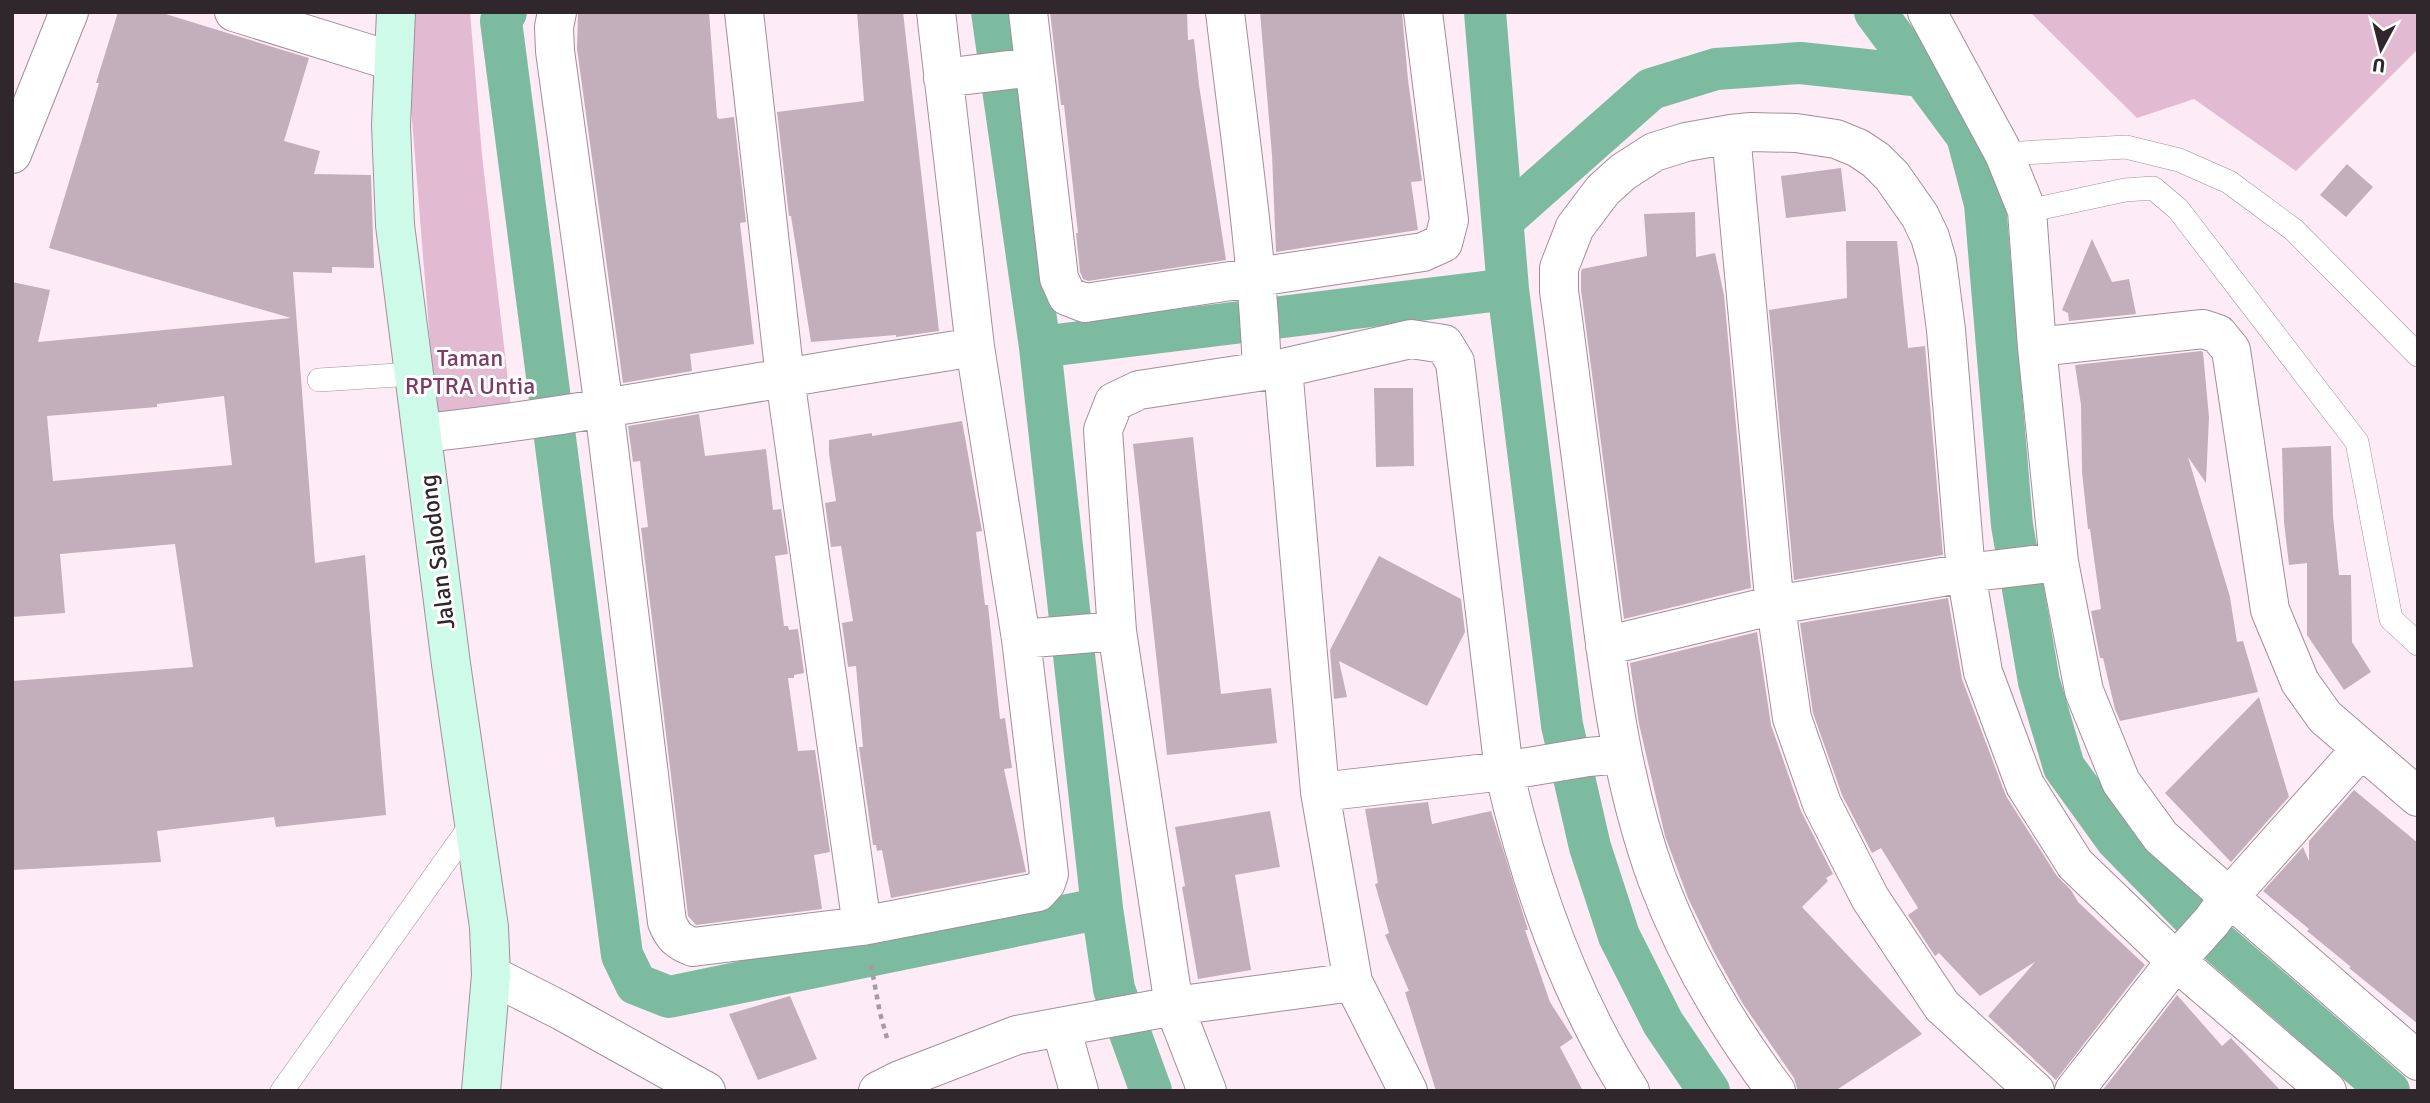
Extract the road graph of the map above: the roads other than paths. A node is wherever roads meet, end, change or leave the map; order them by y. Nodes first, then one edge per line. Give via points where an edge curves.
1 (69, 12) edge
2 (234, 12) edge
3 (396, 12) edge
4 (557, 12) edge
5 (744, 12) edge
6 (936, 12) edge
7 (1028, 12) edge
8 (1225, 12) edge
9 (1423, 12) edge
10 (1927, 12) edge
11 (392, 61) junction
12 (991, 72) junction
13 (1731, 134) junction
14 (12, 154) edge
15 (2004, 154) junction
16 (2027, 211) junction
17 (1257, 290) junction
18 (975, 347) junction
19 (2037, 347) junction
20 (2418, 355) edge
21 (1269, 364) junction
22 (413, 373) junction
23 (785, 378) junction
24 (319, 380) dead end
25 (594, 410) junction
26 (423, 433) junction
27 (2048, 564) junction
28 (1980, 572) junction
29 (1775, 605) junction
30 (1091, 633) junction
31 (1020, 639) junction
32 (2418, 643) edge
33 (1605, 646) junction
34 (2361, 749) junction
35 (1605, 755) junction
36 (1512, 770) junction
37 (1320, 792) junction
38 (2418, 797) edge
39 (474, 821) junction
40 (862, 926) junction
41 (2202, 931) junction
42 (491, 975) junction
43 (1353, 982) junction
44 (1164, 1008) junction
45 (1072, 1026) junction
46 (2418, 1061) edge
47 (889, 1085) edge
48 (699, 1087) edge
49 (282, 1091) edge
50 (481, 1091) edge
51 (1079, 1091) edge
52 (1207, 1091) edge
53 (1408, 1091) edge
54 (1630, 1091) edge
55 (1776, 1091) edge
56 (2035, 1091) edge
57 (2074, 1091) edge
58 (2328, 1091) edge

1 - 14 street
2 - 11 street
3 - 11 street, Jalan Salodong
4 - 25 street via 555,51
5 - 23 street
6 - 12 street
7 - 12 street
8 - 17 street
9 - 17 street via 1449,219 1443,243 1423,252
10 - 15 street
11 - 22 street, Jalan Salodong via 395,225
12 - 17 street via 1067,296 1085,303
12 - 18 street
13 - 28 street via 1796,133 1836,139 1858,148 1892,176 1920,216 1930,237 1942,296
13 - 29 street
13 - 33 street via 1654,152 1623,172 1575,227 1559,268
15 - 16 street
15 - 20 lane via 2126,148 2179,160 2229,182 2294,230
16 - 19 street
16 - 32 lane via 2153,188 2178,209 2357,442 2391,619
17 - 21 street
18 - 23 street
18 - 31 street
19 - 27 street
19 - 34 street via 2203,329 2218,334 2231,350 2270,610 2300,682 2325,717
21 - 30 street via 1139,390 1114,402 1103,430
21 - 36 street via 1411,339 1444,344 1455,362
21 - 37 street
22 - 24 lane
22 - 26 street, Jalan Salodong
23 - 25 street
23 - 40 street
25 - 26 street
25 - 40 street via 672,934 693,947
26 - 39 street, Jalan Salodong
27 - 28 street
27 - 41 street via 2084,691 2120,782 2161,838
28 - 29 street
28 - 41 street via 1983,672 2025,785 2074,864
29 - 33 street
29 - 56 street via 1792,718 1822,804 1870,898 1942,1006
30 - 31 street
30 - 44 street
31 - 40 street via 1049,874 1046,883 1038,892
33 - 35 street
34 - 38 street
34 - 41 street
35 - 36 street
35 - 55 street via 1631,795 1657,880 1692,957
36 - 37 street
36 - 54 street via 1518,834 1567,975
37 - 43 street
39 - 42 street, Jalan Salodong
39 - 49 lane
41 - 46 street
41 - 57 street
41 - 58 street
42 - 48 street
42 - 50 street, Jalan Salodong
43 - 44 street
43 - 53 street
44 - 45 street
44 - 52 street
45 - 47 street via 1017,1035
45 - 51 street

